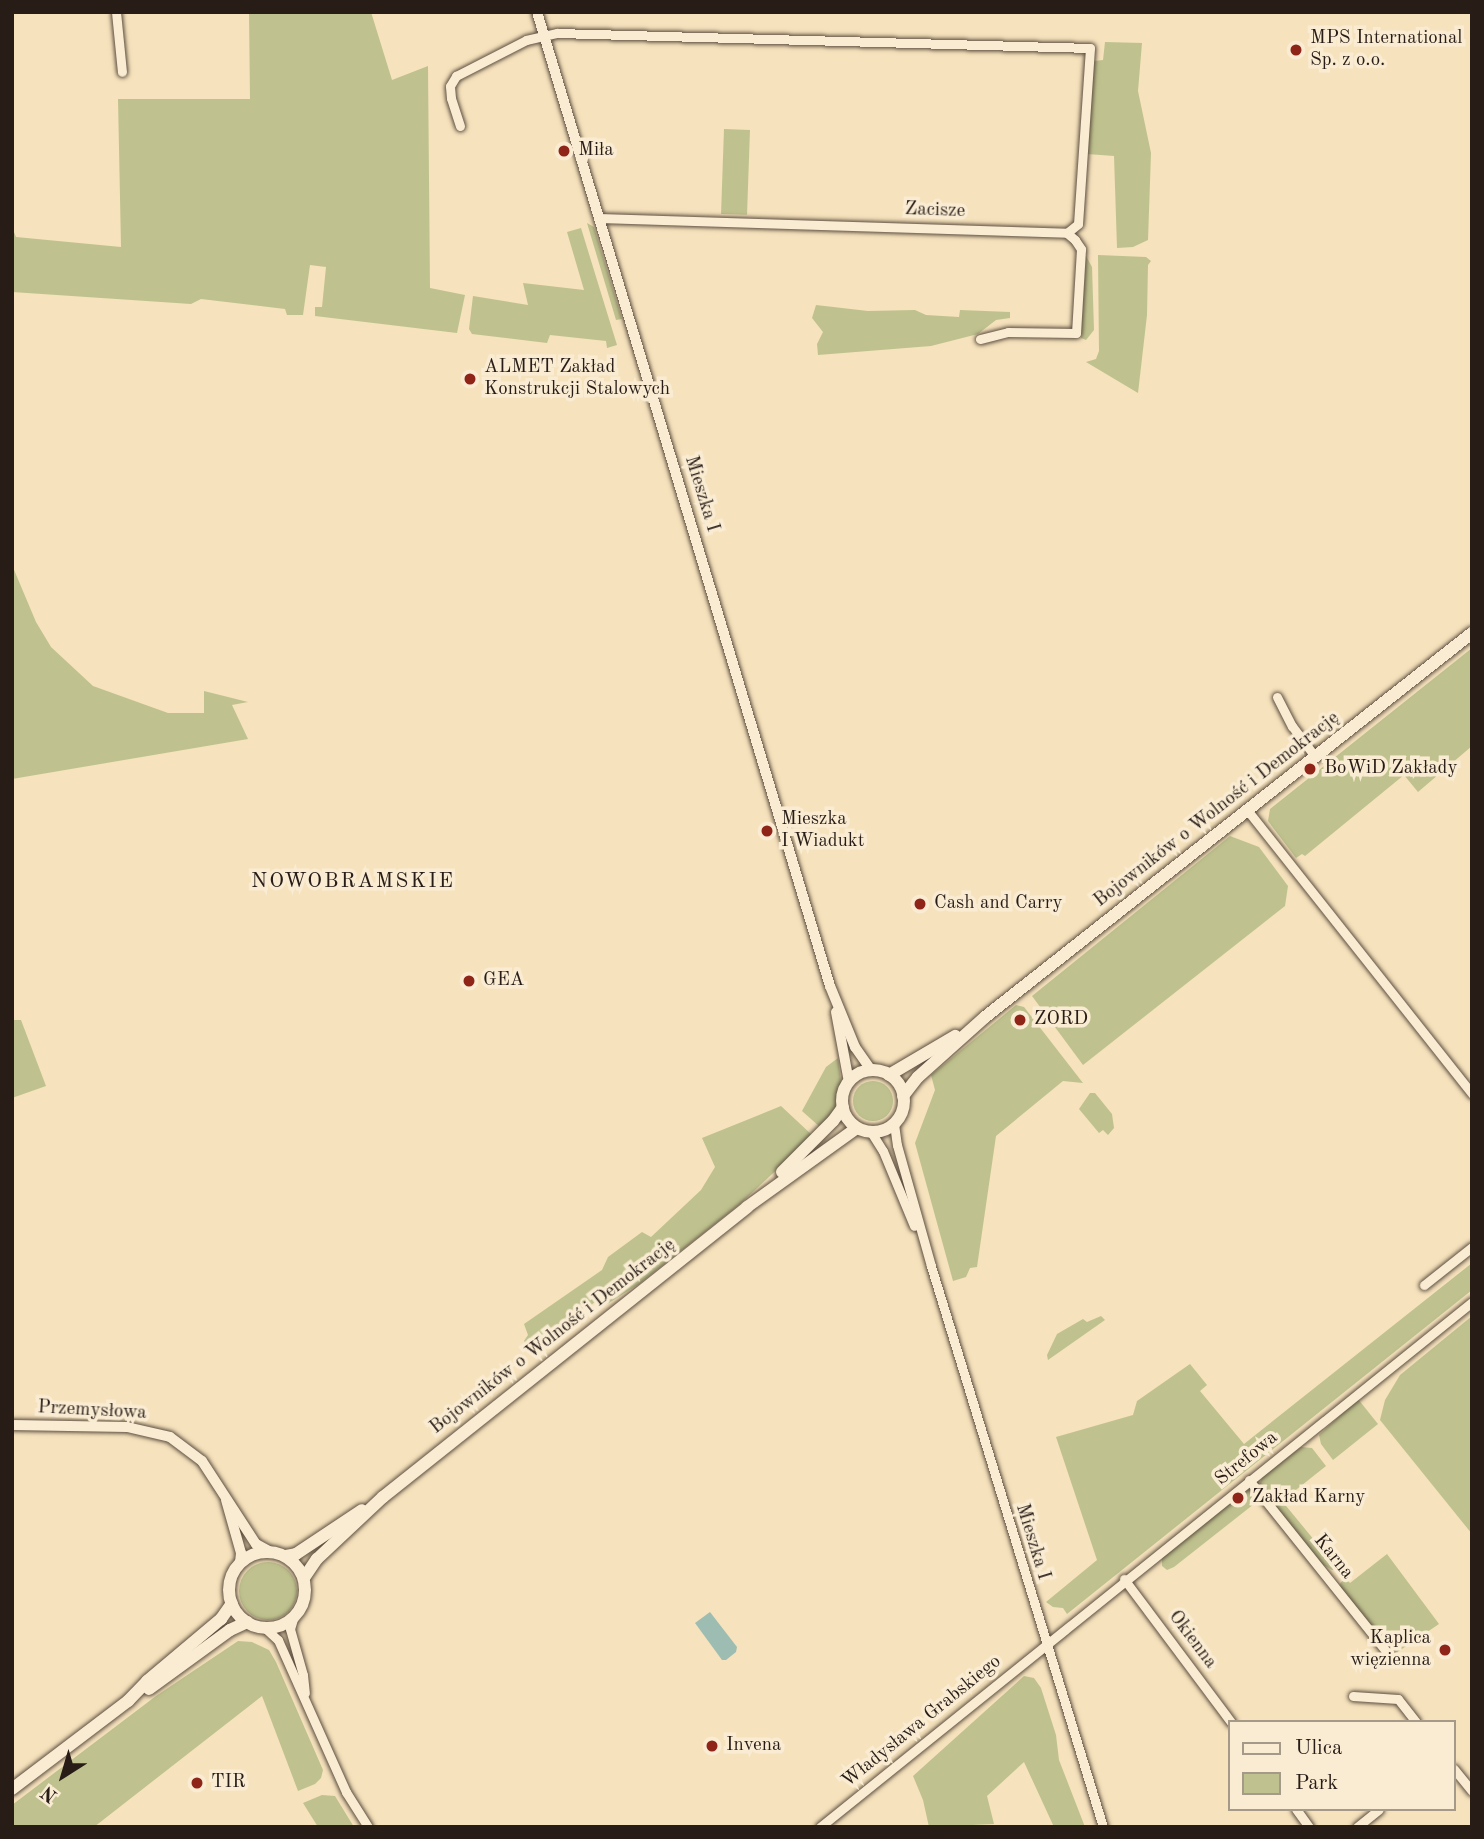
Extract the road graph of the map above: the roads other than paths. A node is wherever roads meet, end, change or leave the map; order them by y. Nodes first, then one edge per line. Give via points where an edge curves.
1 (116, 12) edge
2 (537, 12) edge
3 (544, 35) junction
4 (122, 72) dead end
5 (460, 126) dead end
6 (599, 218) junction
7 (1067, 233) junction
8 (980, 339) dead end
9 (1472, 633) edge
10 (1277, 696) dead end
11 (1315, 757) junction
12 (1248, 811) junction
13 (830, 986) junction
14 (985, 1017) junction
15 (872, 1071) junction
16 (889, 1075) junction
17 (849, 1082) junction
18 (1472, 1094) edge
19 (903, 1096) junction
20 (843, 1107) junction
21 (894, 1124) junction
22 (857, 1128) junction
23 (871, 1132) junction
24 (747, 1207) junction
25 (1472, 1247) edge
26 (931, 1266) junction
27 (1424, 1284) dead end
28 (1472, 1302) edge
29 (12, 1425) edge
30 (1249, 1480) junction
31 (383, 1496) junction
32 (226, 1497) junction
33 (269, 1552) junction
34 (286, 1556) junction
35 (240, 1563) junction
36 (304, 1578) junction
37 (1124, 1579) junction
38 (232, 1603) junction
39 (293, 1619) junction
40 (247, 1622) junction
41 (265, 1628) junction
42 (1044, 1645) junction
43 (1389, 1655) dead end
44 (305, 1695) junction
45 (1353, 1696) dead end
46 (128, 1701) junction
47 (1230, 1720) edge
48 (1414, 1720) edge
49 (1456, 1771) edge
50 (12, 1789) edge
51 (1472, 1791) edge
52 (1297, 1811) edge
53 (1377, 1811) edge
54 (368, 1827) edge
55 (820, 1827) edge
56 (1103, 1827) edge
57 (1309, 1827) edge
58 (1357, 1827) edge

1 - 4 street
2 - 3 street, Mieszka I
3 - 5 street via 456,76 450,86
3 - 6 street, Mieszka I
3 - 7 street via 1090,48 1078,224
6 - 7 street, Zacisze
6 - 13 street, Mieszka I
7 - 8 street via 1081,249 1076,333 1008,332
9 - 11 main road, Bojowników o Wolność i Demokrację
10 - 11 street
11 - 12 main road, Bojowników o Wolność i Demokrację
12 - 14 main road, Bojowników o Wolność i Demokrację
12 - 18 street
13 - 15 street, Mieszka I via 855,1047
13 - 17 street, Mieszka I
14 - 16 main road, Bojowników o Wolność i Demokrację
14 - 19 main road, Bojowników o Wolność i Demokrację
15 - 16 main road
15 - 17 main road
16 - 19 main road
17 - 20 main road
19 - 21 main road via 904,1106
20 - 22 main road
20 - 24 main road, Bojowników o Wolność i Demokrację
21 - 23 main road
21 - 26 street, Mieszka I
22 - 23 main road
22 - 24 main road, Bojowników o Wolność i Demokrację
23 - 26 street, Mieszka I
24 - 31 main road, Bojowników o Wolność i Demokrację
25 - 27 street
26 - 42 street, Mieszka I
28 - 30 street, Strefowa
29 - 32 street, Przemysłowa via 127,1427 170,1437 202,1461
30 - 37 street, Strefowa
30 - 43 street, Karna
31 - 34 main road, Bojowników o Wolność i Demokrację via 296,1554
31 - 36 main road, Bojowników o Wolność i Demokrację via 317,1559
32 - 33 street, Przemysłowa via 256,1544
32 - 35 street, Przemysłowa
33 - 34 main road
33 - 35 main road via 259,1552
34 - 36 main road
35 - 38 main road via 229,1586
36 - 39 main road via 304,1601
37 - 42 street, Strefowa
37 - 47 street, Okienna
38 - 40 main road
38 - 46 main road via 221,1619
39 - 41 main road
39 - 44 street via 290,1629
40 - 41 main road
40 - 46 main road
41 - 44 street via 278,1640
42 - 55 street, Władysława Grabskiego
42 - 56 street, Mieszka I
44 - 54 street via 340,1780
45 - 48 street via 1398,1699
46 - 50 main road
49 - 51 street
52 - 57 street
53 - 58 street

